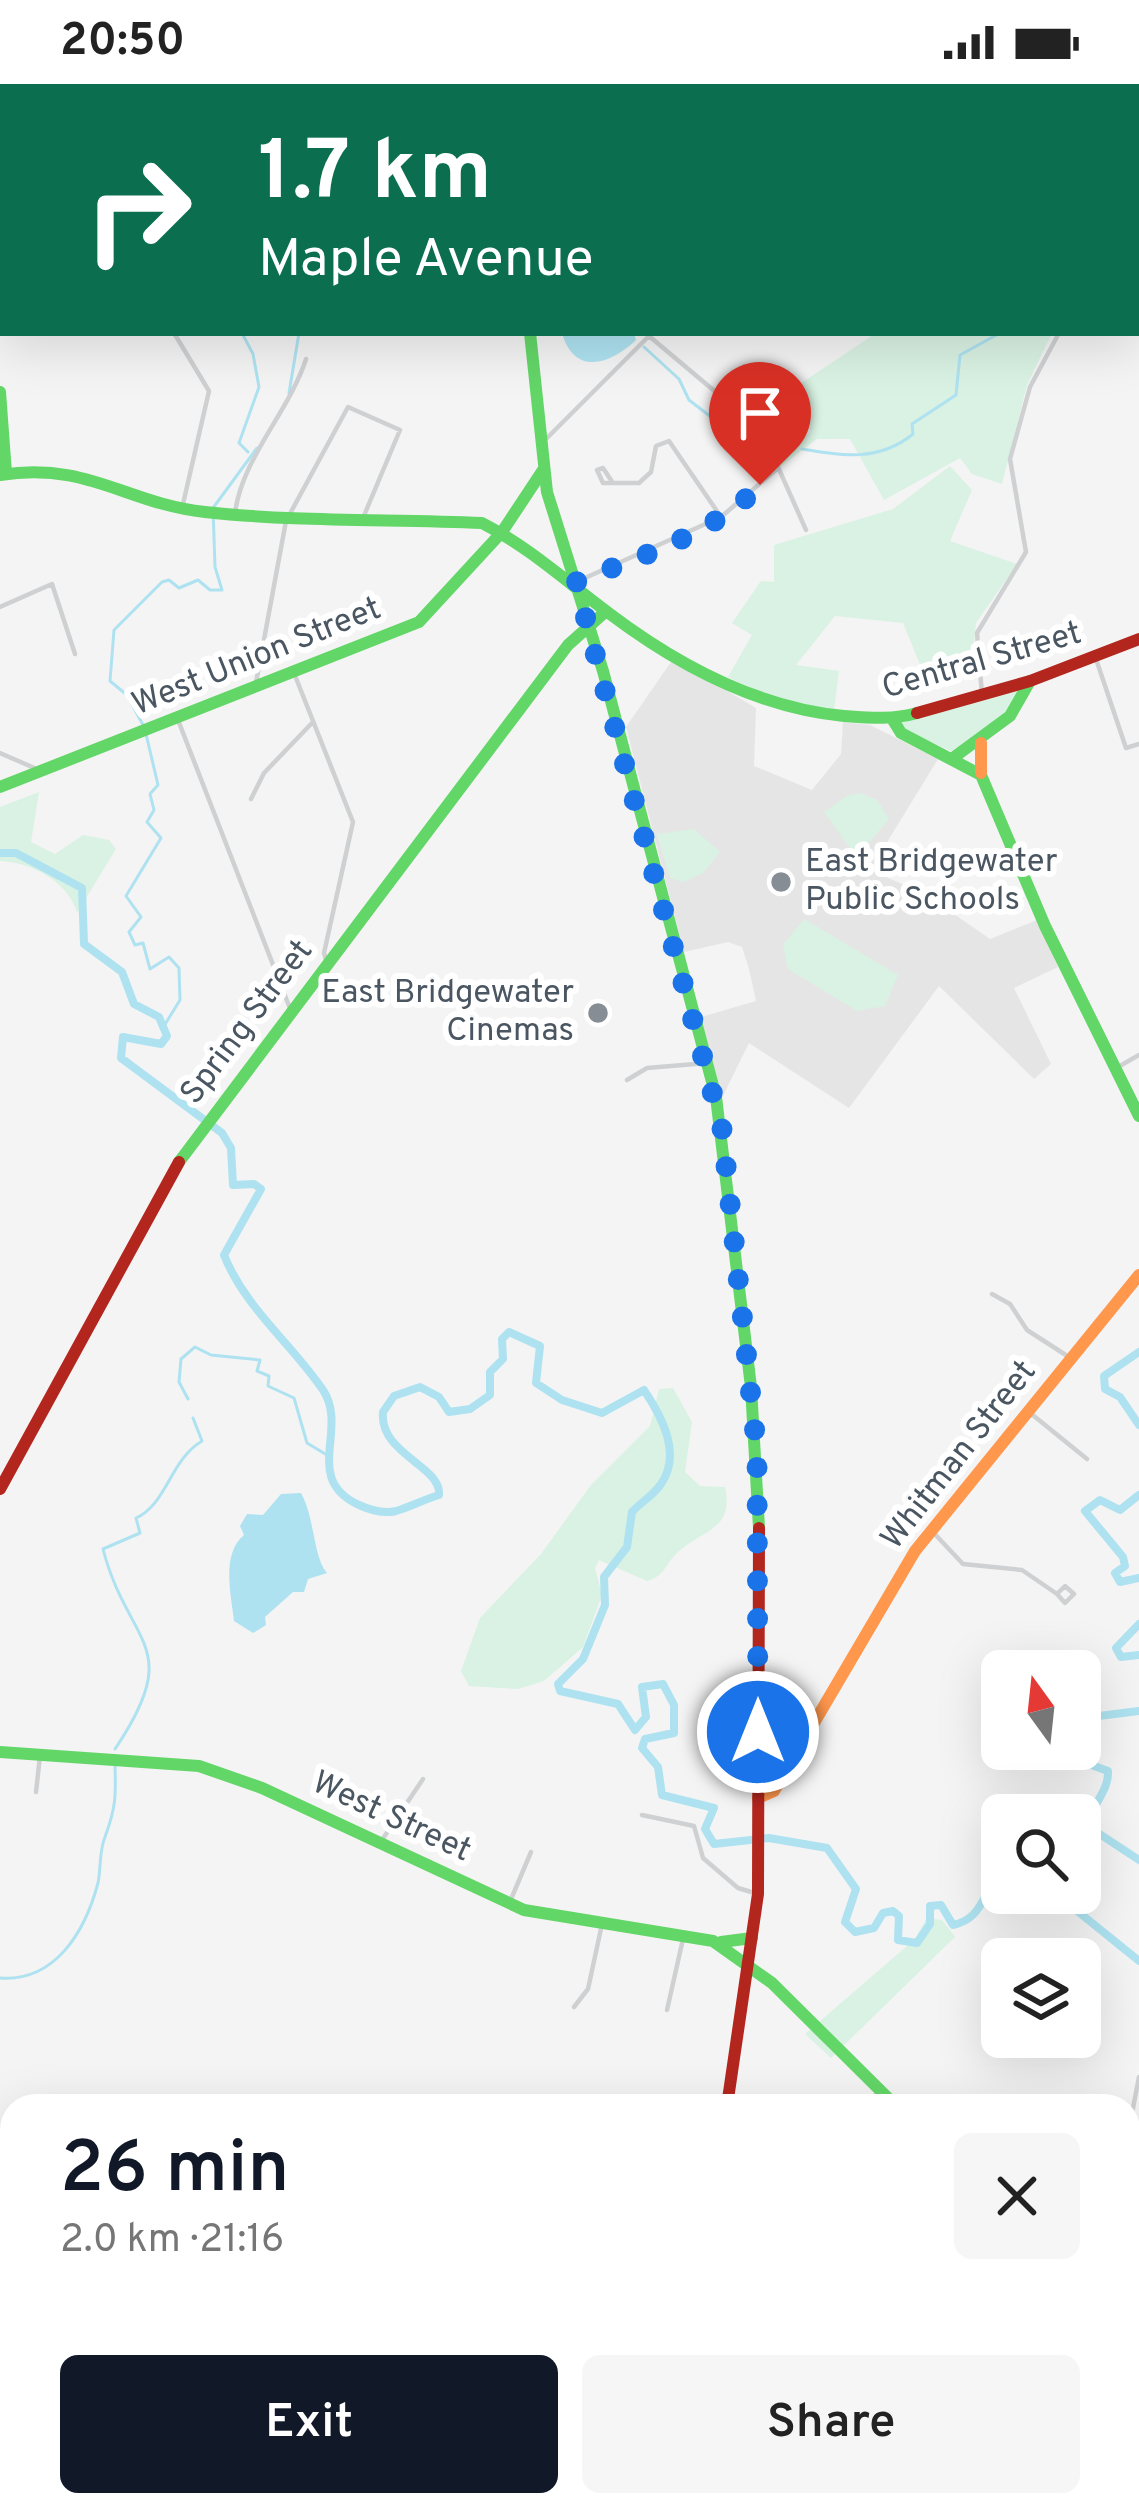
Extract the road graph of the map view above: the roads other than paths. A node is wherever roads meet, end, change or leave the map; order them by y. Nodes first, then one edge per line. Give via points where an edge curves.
1 (176, 336) edge
2 (530, 336) edge
3 (648, 336) edge
4 (652, 336) edge
5 (1057, 336) edge
6 (306, 359) dead end
7 (0, 392) edge
8 (541, 444) junction
9 (779, 466) junction
10 (3, 474) edge
11 (544, 476) junction
12 (613, 483) dead end
13 (182, 509) junction
14 (235, 513) junction
15 (292, 513) junction
16 (722, 517) junction
17 (363, 520) junction
18 (806, 530) dead end
19 (502, 532) junction
20 (578, 588) junction
21 (0, 607) edge
22 (605, 612) junction
23 (589, 622) junction
24 (1139, 639) edge
25 (75, 654) dead end
26 (1096, 658) junction
27 (294, 673) junction
28 (1030, 681) junction
29 (255, 688) junction
30 (982, 695) junction
31 (178, 718) junction
32 (893, 720) junction
33 (313, 723) junction
34 (981, 743) junction
35 (1139, 744) edge
36 (0, 753) edge
37 (952, 759) junction
38 (43, 772) junction
39 (981, 775) junction
40 (0, 788) edge
41 (251, 800) dead end
42 (327, 964) junction
43 (291, 1011) junction
44 (1139, 1055) edge
45 (708, 1063) junction
46 (1113, 1070) junction
47 (627, 1080) dead end
48 (1139, 1116) edge
49 (1139, 1275) edge
50 (992, 1294) dead end
51 (1072, 1359) junction
52 (1029, 1412) junction
53 (1087, 1459) dead end
54 (0, 1489) edge
55 (931, 1530) junction
56 (1057, 1594) dead end
57 (0, 1752) edge
58 (40, 1755) junction
59 (422, 1779) dead end
60 (36, 1792) dead end
61 (758, 1798) junction
62 (642, 1815) dead end
63 (380, 1843) junction
64 (531, 1852) dead end
65 (758, 1894) junction
66 (508, 1904) junction
67 (602, 1924) junction
68 (684, 1933) junction
69 (754, 1935) junction
70 (707, 1939) junction
71 (750, 1966) junction
72 (574, 2007) dead end
73 (667, 2010) dead end
74 (879, 2091) junction
75 (729, 2094) edge
76 (876, 2094) edge
77 (882, 2094) edge

1 - 13 street via 209,391
2 - 8 main road
3 - 8 street
4 - 9 street via 756,424
5 - 30 street via 1030,387 1010,459 1024,562 977,633
6 - 14 street
7 - 10 main road
8 - 11 main road
9 - 16 street
9 - 18 street
10 - 13 main road via 79,474
11 - 19 main road, West Union Street
11 - 20 main road
12 - 16 street via 645,480 656,446 669,441
13 - 14 main road
14 - 15 main road
15 - 17 main road
15 - 17 street via 343,410 360,409 400,430
15 - 29 street via 278,548
16 - 20 street
17 - 19 main road via 460,519
19 - 20 main road, Central Street
19 - 27 main road, West Union Street via 424,620
20 - 22 main road, Central Street
20 - 23 main road
21 - 25 street via 52,584
22 - 23 main road
22 - 32 main road, Central Street via 762,703
23 - 42 main road, Spring Street
23 - 45 main road
24 - 26 main road, Central Street
26 - 28 main road, Central Street
26 - 35 street via 1127,748
27 - 29 main road, West Union Street
27 - 33 street
28 - 30 main road, Central Street
28 - 34 main road via 1024,699
29 - 31 main road, West Union Street
30 - 32 main road, Central Street
31 - 38 main road, West Union Street
31 - 43 street
32 - 37 main road via 901,734
33 - 41 street via 264,773
33 - 42 street via 353,822
34 - 37 main road
34 - 39 main road
36 - 38 street
37 - 39 main road
38 - 40 main road, West Union Street
39 - 46 main road
42 - 43 main road, Spring Street
43 - 54 main road, Spring Street via 167,1180
44 - 46 street
45 - 47 street via 647,1068
45 - 61 main road via 757,1452
46 - 48 main road
49 - 51 main road, Whitman Street
50 - 51 street
51 - 52 main road, Whitman Street
52 - 53 street
52 - 55 main road, Whitman Street
55 - 56 street via 963,1564 1017,1568
55 - 61 main road, Whitman Street via 774,1791
57 - 58 main road, West Street
58 - 60 street
58 - 63 main road, West Street via 199,1766
59 - 63 street
61 - 65 main road
62 - 65 street via 694,1826 698,1852 712,1868
63 - 66 main road, West Street
64 - 66 street
65 - 69 main road
66 - 67 main road, West Street
67 - 68 main road, West Street
67 - 72 street via 588,1990
68 - 70 main road, West Street
68 - 73 street
69 - 70 main road via 738,1944
69 - 71 main road
70 - 71 main road, West Street
71 - 74 main road, West Street
71 - 75 main road
74 - 76 street
74 - 77 main road, West Street

